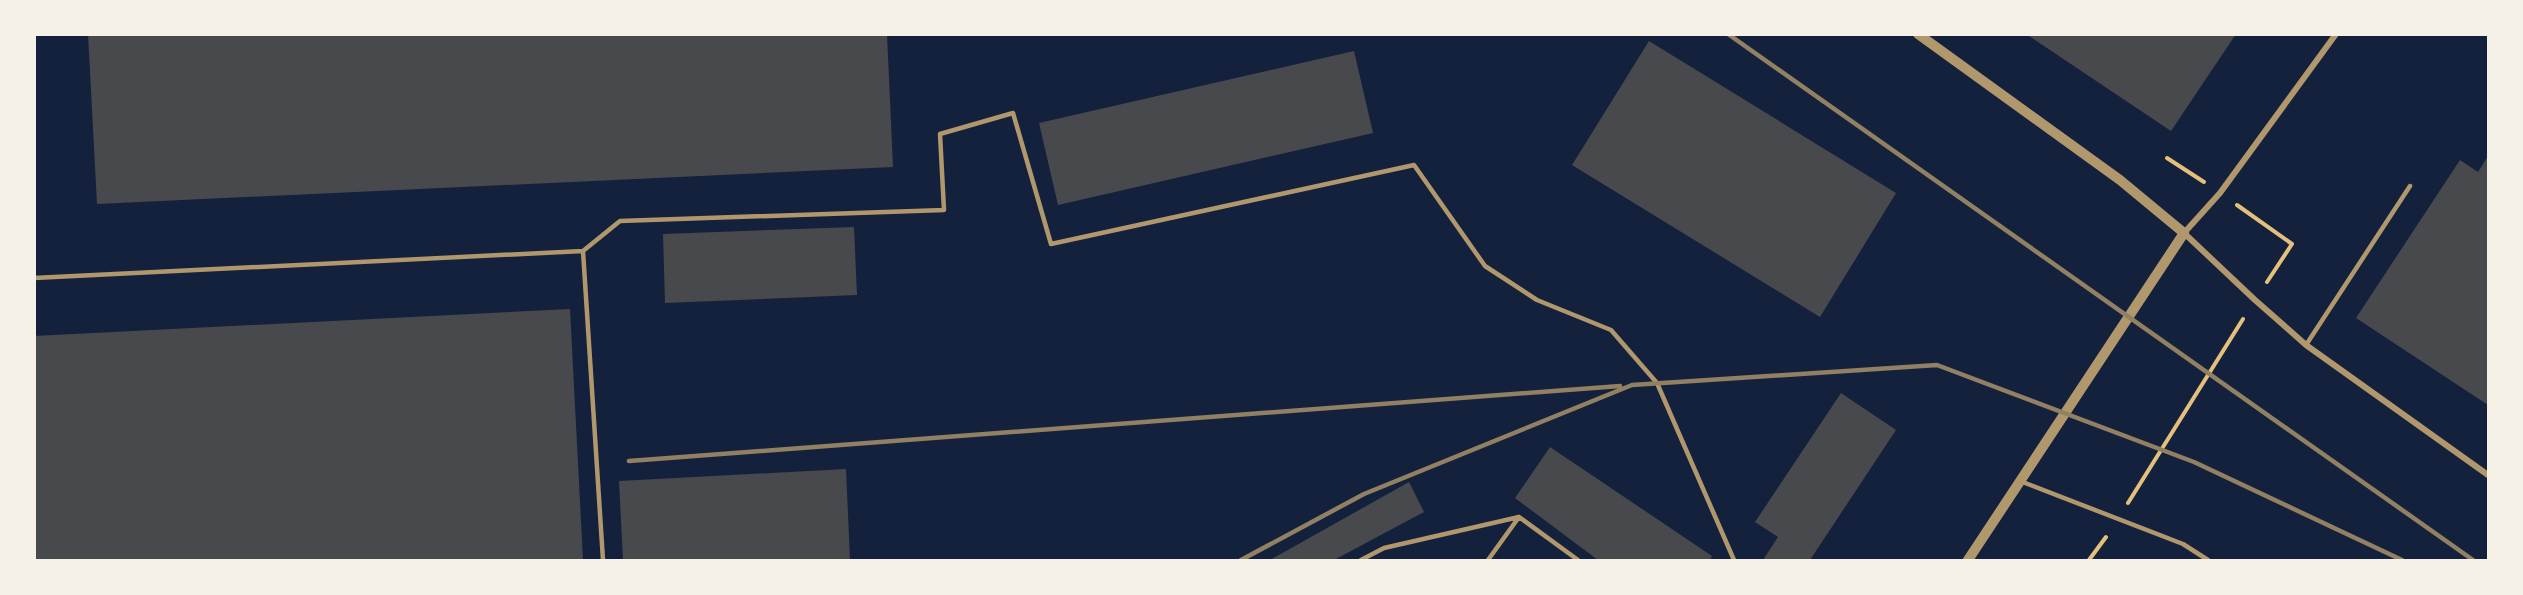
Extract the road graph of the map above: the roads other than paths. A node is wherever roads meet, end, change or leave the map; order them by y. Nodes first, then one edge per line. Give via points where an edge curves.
1 (1918, 34) edge
2 (2336, 34) edge
3 (2410, 186) dead end
4 (2184, 233) junction
5 (583, 251) junction
6 (34, 278) edge
7 (2306, 345) junction
8 (2488, 475) edge
9 (2020, 481) junction
10 (1519, 517) junction
11 (603, 561) edge
12 (1361, 561) edge
13 (1488, 561) edge
14 (1578, 561) edge
15 (1734, 561) edge
16 (1968, 561) edge
17 (2208, 561) edge

1 - 4 street via 2120,180
2 - 4 street via 2220,193
3 - 7 lane
4 - 7 street
4 - 9 street
5 - 6 lane
5 - 11 lane
5 - 15 lane via 620,221 944,210 940,134 1013,113 1051,244 1414,165 1485,266 1537,300 1611,330 1657,383
7 - 8 street
9 - 16 street
9 - 17 lane via 2183,544
10 - 12 lane via 1384,548
10 - 13 lane
10 - 14 lane

